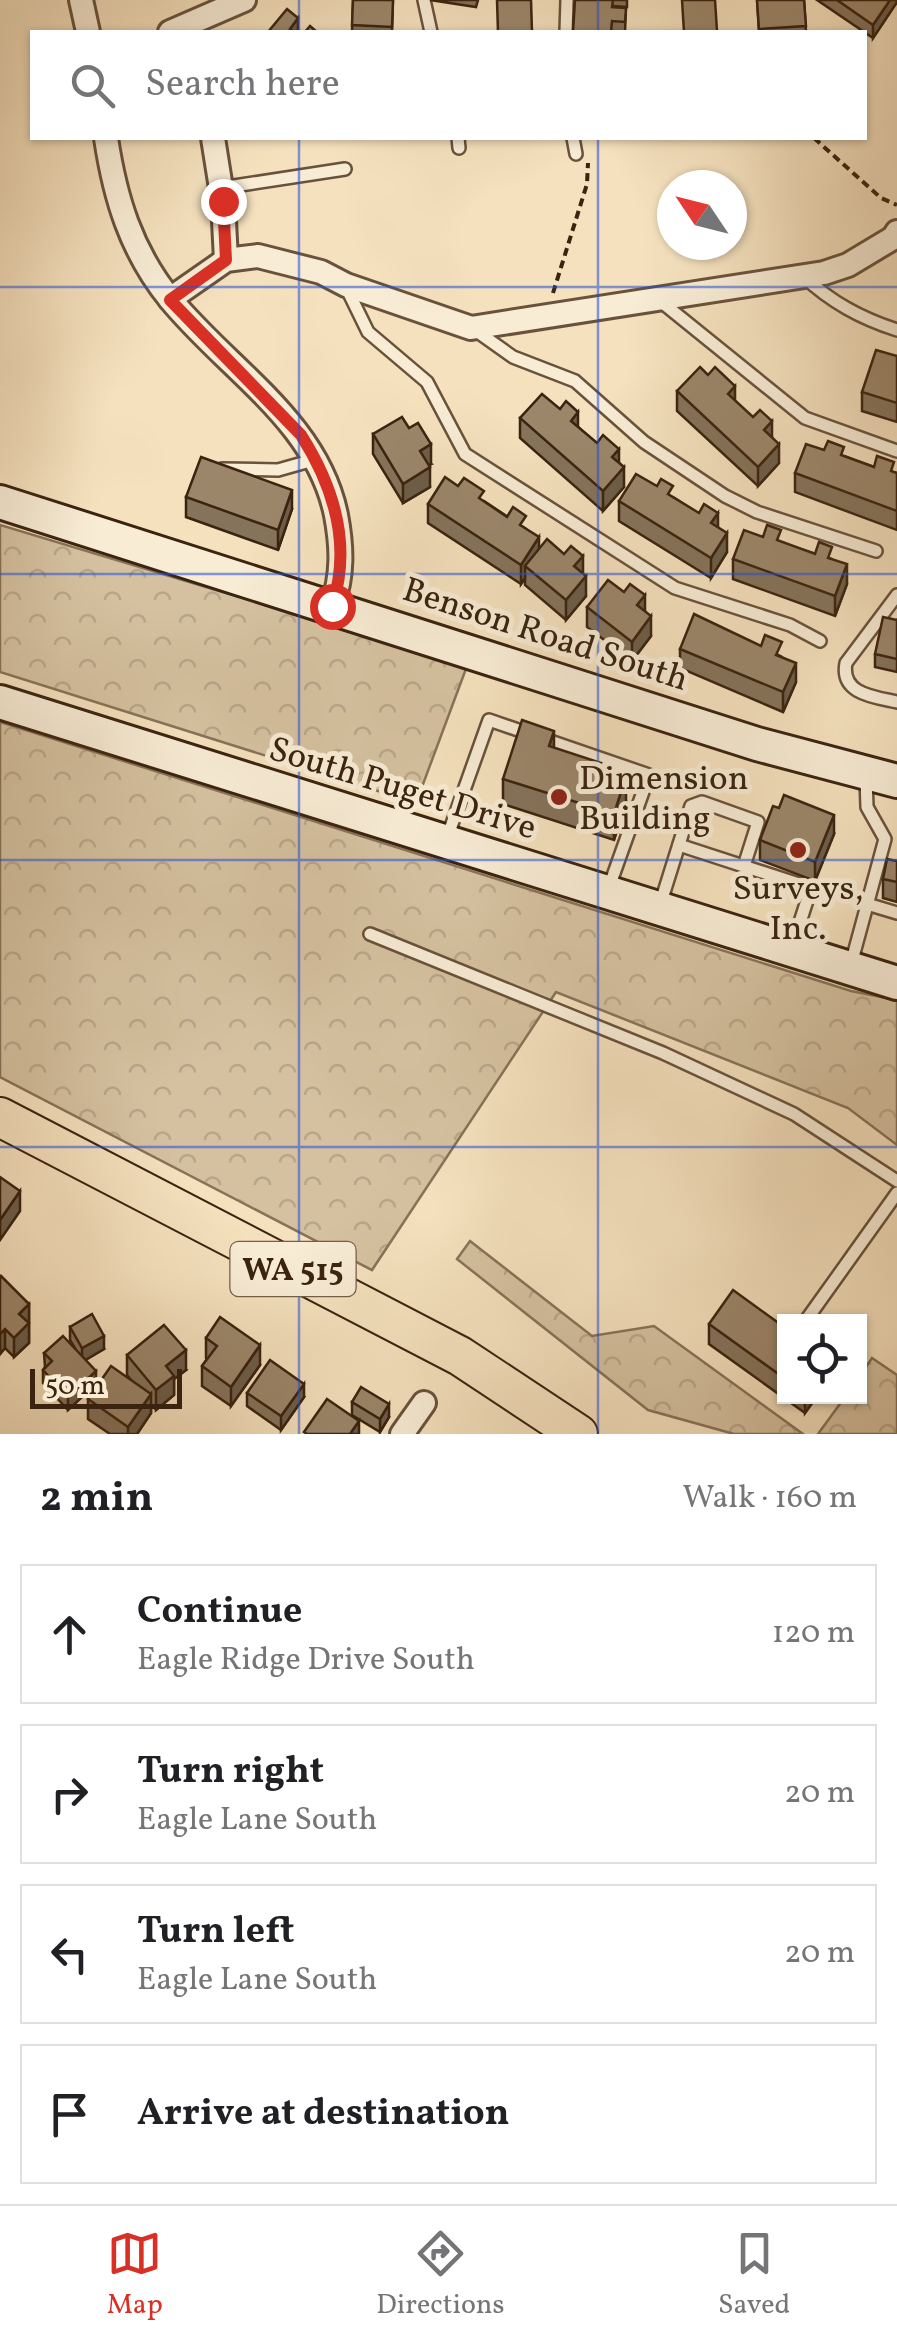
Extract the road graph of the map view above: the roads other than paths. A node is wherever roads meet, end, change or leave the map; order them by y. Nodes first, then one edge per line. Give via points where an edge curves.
1 (81, 0) edge
2 (242, 0) edge
3 (424, 0) edge
4 (567, 0) edge
5 (88, 30) edge
6 (179, 30) edge
7 (431, 30) edge
8 (566, 30) edge
9 (106, 140) edge
10 (213, 140) edge
11 (573, 140) edge
12 (576, 154) road end
13 (344, 169) dead end
14 (221, 188) junction
15 (897, 232) edge
16 (226, 260) junction
17 (803, 276) junction
18 (346, 285) junction
19 (170, 300) junction
20 (659, 300) junction
21 (471, 328) junction
22 (897, 330) edge
23 (897, 451) edge
24 (316, 459) junction
25 (204, 469) edge
26 (0, 502) edge
27 (876, 551) dead end
28 (897, 595) edge
29 (332, 606) junction
30 (820, 641) dead end
31 (0, 702) edge
32 (897, 702) edge
33 (881, 776) edge
34 (446, 842) junction
35 (679, 845) junction
36 (744, 866) junction
37 (608, 893) junction
38 (867, 904) junction
39 (659, 909) junction
40 (897, 912) edge
41 (370, 934) dead end
42 (791, 951) junction
43 (849, 969) junction
44 (897, 983) edge
45 (0, 1117) edge
46 (897, 1181) edge
47 (897, 1193) edge
48 (811, 1314) edge
49 (424, 1403) dead end
50 (402, 1434) edge
51 (578, 1434) edge

1 - 5 street
2 - 6 street
3 - 7 lane
4 - 8 lane
9 - 19 street via 122,216
10 - 14 street
11 - 12 lane
13 - 14 lane
14 - 16 street
15 - 17 street via 848,265
16 - 18 street via 290,262
16 - 19 street
17 - 20 street
17 - 22 lane via 863,319
18 - 21 street
18 - 30 lane via 368,332 426,382 465,454 675,588 790,624
19 - 24 street via 301,435
20 - 21 street
20 - 23 lane via 804,418
21 - 27 lane via 513,357 575,381 644,442 725,496
24 - 25 lane via 278,470
24 - 29 street via 330,486 342,546
26 - 29 street, Benson Road South
28 - 32 lane via 844,672 860,694
29 - 33 street, Benson Road South via 738,738
31 - 34 street, South Puget Drive
33 - 38 lane via 867,807 885,839 882,867
34 - 37 street, South Puget Drive
34 - 37 lane via 489,720 649,775
35 - 36 lane
35 - 36 lane via 691,806 702,802 758,822
35 - 39 lane
36 - 42 lane via 811,888
37 - 39 street, South Puget Drive
38 - 40 lane
38 - 43 lane
39 - 42 street, South Puget Drive
41 - 46 lane via 794,1114
42 - 43 street, South Puget Drive
43 - 44 street, South Puget Drive
45 - 51 main road, WA 515 via 460,1356
47 - 48 lane
49 - 50 street

